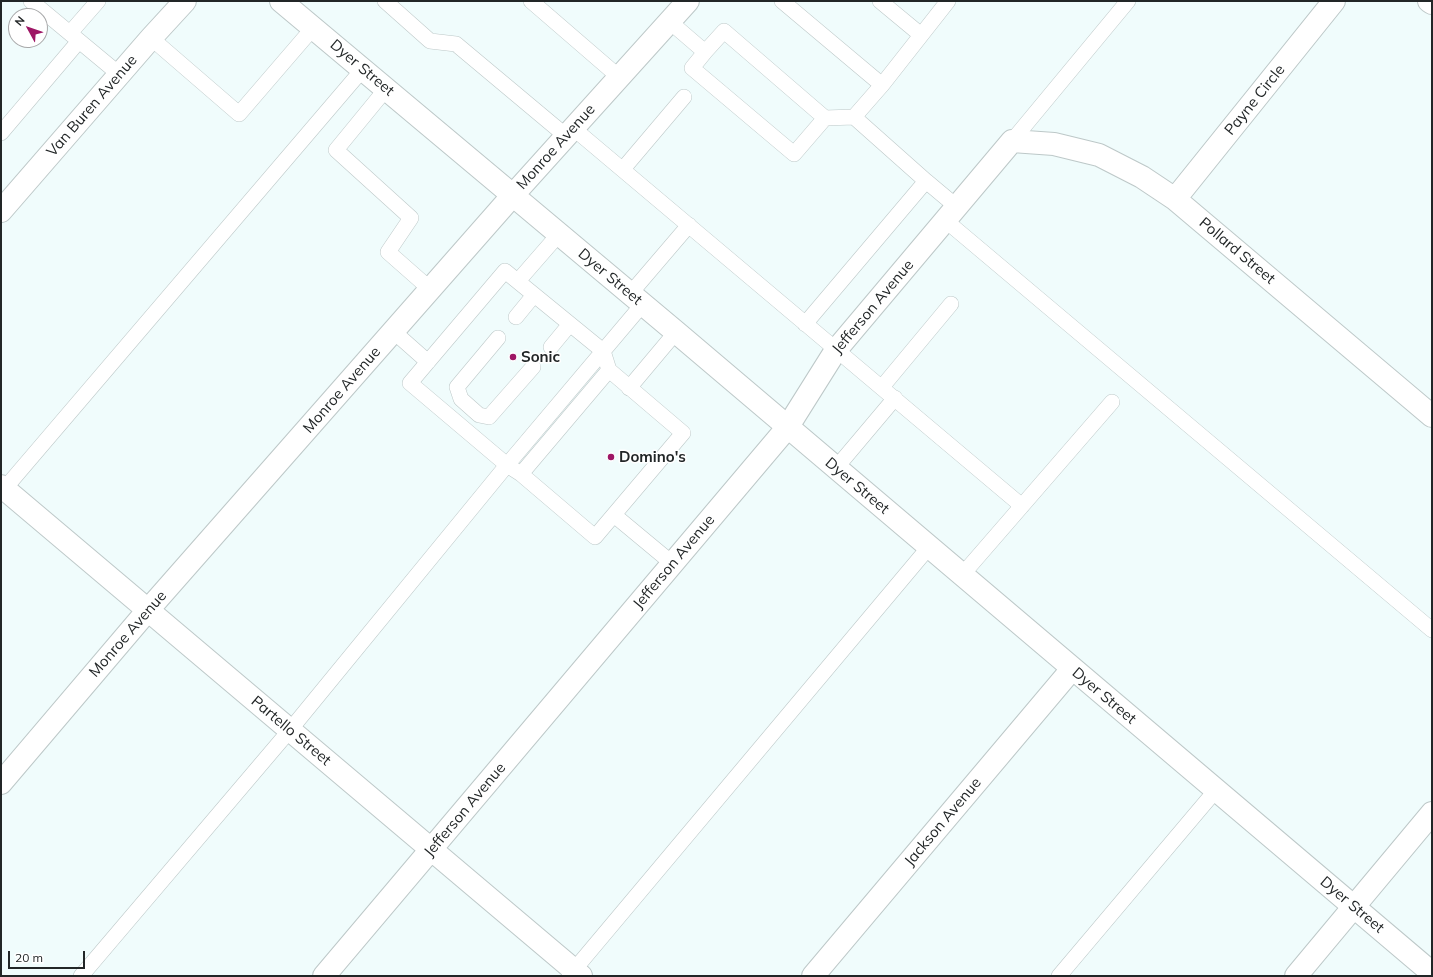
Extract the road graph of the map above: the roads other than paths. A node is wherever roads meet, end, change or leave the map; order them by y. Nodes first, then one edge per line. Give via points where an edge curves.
1 (31, 1) edge
2 (98, 1) edge
3 (185, 1) edge
4 (281, 1) edge
5 (385, 1) edge
6 (531, 1) edge
7 (688, 1) edge
8 (782, 1) edge
9 (880, 1) edge
10 (948, 1) edge
11 (1128, 1) edge
12 (1334, 1) edge
13 (1429, 1) edge
14 (1432, 3) edge
15 (669, 22) junction
16 (313, 28) junction
17 (921, 36) junction
18 (75, 37) junction
19 (151, 38) junction
20 (705, 52) junction
21 (363, 69) junction
22 (120, 74) junction
23 (619, 77) junction
24 (882, 85) junction
25 (386, 89) junction
26 (684, 97) dead end
27 (854, 117) junction
28 (825, 118) junction
29 (570, 132) junction
30 (1, 133) edge
31 (1012, 141) junction
32 (623, 169) junction
33 (926, 181) junction
34 (513, 195) junction
35 (1175, 199) junction
36 (3, 204) edge
37 (951, 213) junction
38 (689, 225) junction
39 (559, 234) junction
40 (518, 281) junction
41 (430, 289) junction
42 (534, 295) junction
43 (636, 299) junction
44 (951, 304) dead end
45 (516, 317) dead end
46 (570, 324) junction
47 (805, 324) junction
48 (393, 331) junction
49 (676, 332) junction
50 (498, 338) dead end
51 (551, 347) dead end
52 (836, 350) junction
53 (603, 351) junction
54 (428, 362) junction
55 (533, 367) dead end
56 (609, 370) junction
57 (882, 387) junction
58 (629, 388) junction
59 (895, 398) junction
60 (1112, 402) dead end
61 (1432, 416) edge
62 (787, 428) junction
63 (507, 464) junction
64 (836, 468) junction
65 (521, 474) junction
66 (2, 489) edge
67 (1022, 506) junction
68 (614, 515) junction
69 (929, 547) junction
70 (673, 564) junction
71 (962, 575) junction
72 (148, 610) junction
73 (1432, 630) edge
74 (1072, 669) junction
75 (290, 730) junction
76 (1, 783) edge
77 (1216, 790) junction
78 (1432, 813) edge
79 (431, 849) junction
80 (1354, 907) junction
81 (1432, 973) edge
82 (575, 974) edge
83 (81, 976) edge
84 (324, 976) edge
85 (813, 976) edge
86 (1059, 976) edge
87 (1296, 976) edge

1 - 18 lane
2 - 18 lane
3 - 19 street, Van Buren Avenue
4 - 16 street, Dyer Street
5 - 29 lane via 430,41 456,44
6 - 23 lane
7 - 15 street, Monroe Avenue
8 - 24 lane
9 - 17 lane
10 - 17 lane
11 - 31 lane
12 - 35 street, Payne Circle
13 - 14 street
15 - 20 lane
15 - 23 street, Monroe Avenue
16 - 19 lane via 239,114
16 - 21 street, Dyer Street
17 - 24 lane
18 - 22 lane
18 - 30 lane
19 - 22 street, Van Buren Avenue
20 - 28 lane via 724,31
20 - 28 lane via 692,68 794,154
21 - 25 street, Dyer Street
21 - 66 lane
22 - 36 street, Van Buren Avenue
23 - 29 street, Monroe Avenue
24 - 27 lane
25 - 34 street, Dyer Street
25 - 41 lane via 336,150 411,218 388,252
26 - 32 lane
27 - 28 lane
27 - 33 lane
29 - 32 lane
29 - 34 street, Monroe Avenue
31 - 35 street, Pollard Street via 1054,144 1099,155 1142,177
31 - 37 street, Jefferson Avenue
32 - 38 lane
33 - 37 lane
33 - 47 lane
34 - 39 street, Dyer Street
34 - 41 street, Monroe Avenue
35 - 61 street, Pollard Street
37 - 52 street, Jefferson Avenue
37 - 73 lane
38 - 43 lane
38 - 47 lane
39 - 40 lane
39 - 43 street, Dyer Street
40 - 42 lane
40 - 54 lane via 505,271
41 - 48 street, Monroe Avenue
42 - 45 lane
42 - 46 lane
43 - 49 street, Dyer Street
43 - 53 lane
44 - 57 lane
46 - 51 lane
46 - 53 lane
47 - 52 lane
48 - 54 lane
48 - 72 street, Monroe Avenue
49 - 58 lane
49 - 62 street, Dyer Street
50 - 55 lane via 457,387 461,400 479,415 489,417
52 - 57 lane
52 - 62 street, Jefferson Avenue
53 - 56 lane
53 - 63 lane
54 - 63 lane via 410,383
56 - 58 lane
56 - 65 lane
57 - 59 lane
58 - 68 lane via 683,433
59 - 64 lane
59 - 67 lane
60 - 67 lane
62 - 64 street, Dyer Street
62 - 70 street, Jefferson Avenue
63 - 65 lane
63 - 75 lane
64 - 69 street, Dyer Street
65 - 68 lane via 595,537
66 - 72 street, Partello Street
67 - 71 lane
68 - 70 lane
69 - 71 street, Dyer Street
69 - 82 lane
70 - 79 street, Jefferson Avenue
71 - 74 street, Dyer Street
72 - 75 street, Partello Street
72 - 76 street, Monroe Avenue
74 - 77 street, Dyer Street
74 - 85 street, Jackson Avenue
75 - 79 street, Partello Street
75 - 83 lane
77 - 80 street, Dyer Street
77 - 86 lane
78 - 80 street
79 - 82 street, Partello Street
79 - 84 street, Jefferson Avenue
80 - 81 street, Dyer Street
80 - 87 street

